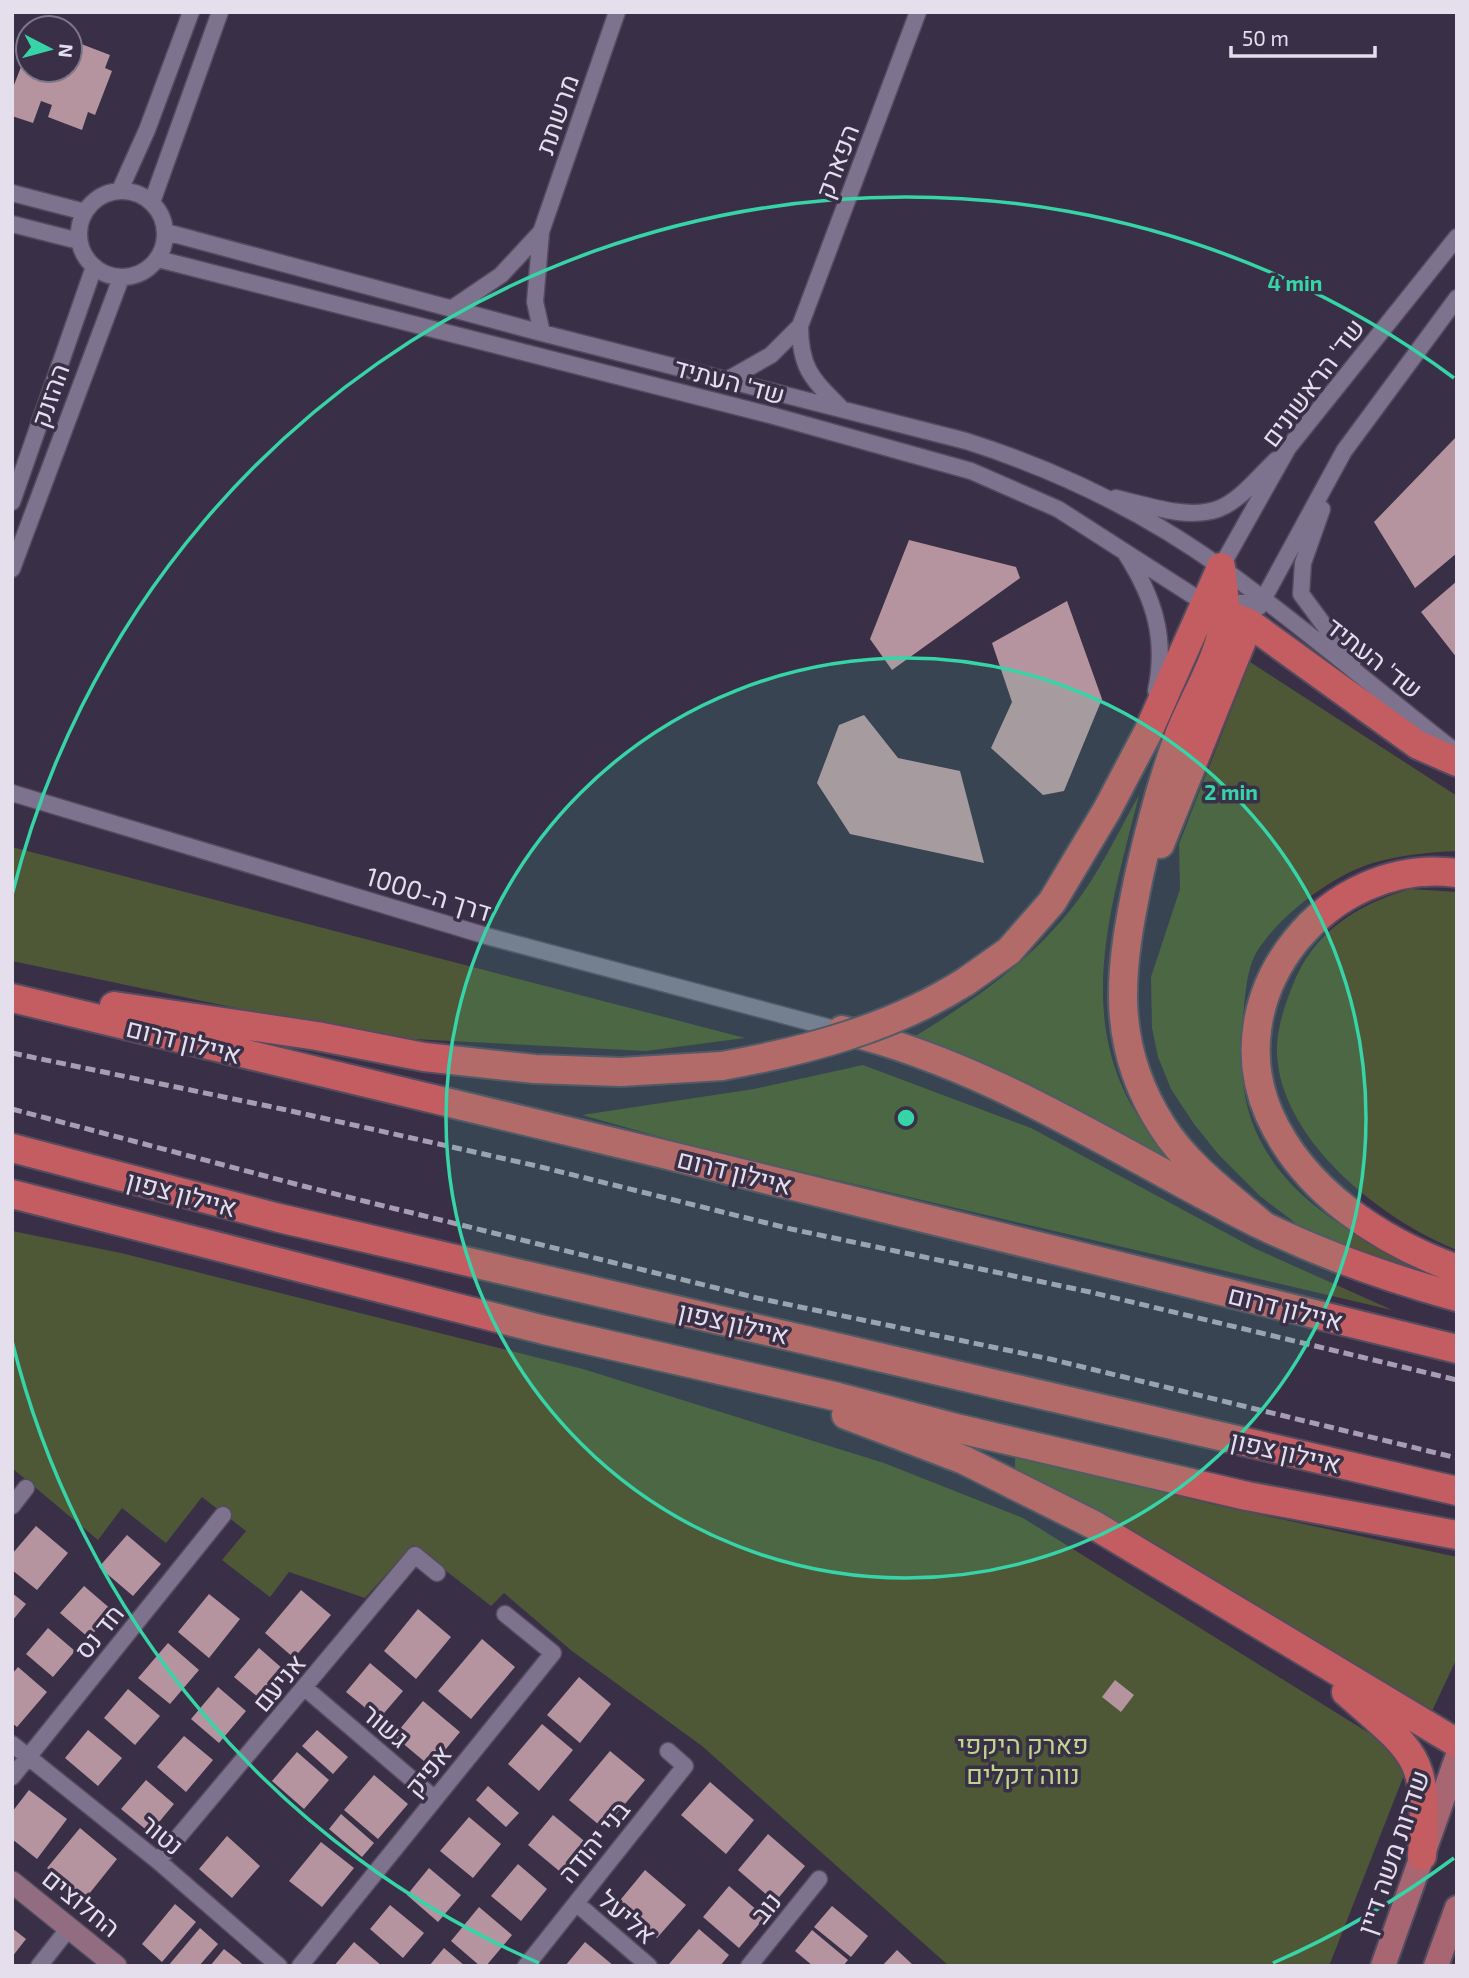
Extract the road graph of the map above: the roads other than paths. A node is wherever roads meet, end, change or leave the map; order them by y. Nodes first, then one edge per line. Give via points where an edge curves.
1 (191, 12) edge
2 (220, 12) edge
3 (617, 12) edge
4 (918, 12) edge
5 (120, 190) junction
6 (12, 192) edge
7 (152, 202) junction
8 (85, 212) junction
9 (12, 225) edge
10 (166, 232) junction
11 (541, 232) junction
12 (1457, 237) edge
13 (79, 241) junction
14 (158, 259) junction
15 (94, 267) junction
16 (121, 278) junction
17 (1457, 298) edge
18 (452, 309) junction
19 (800, 326) junction
20 (542, 333) junction
21 (727, 380) junction
22 (842, 409) junction
23 (1288, 449) junction
24 (1343, 451) junction
25 (1094, 493) junction
26 (12, 502) edge
27 (1122, 549) junction
28 (1221, 567) junction
29 (12, 569) edge
30 (1228, 610) junction
31 (1365, 680) junction
32 (1148, 732) junction
33 (1457, 752) edge
34 (1457, 762) edge
35 (12, 793) edge
36 (1457, 873) edge
37 (12, 991) edge
38 (12, 998) edge
39 (835, 1029) joint
40 (12, 1148) edge
41 (12, 1194) edge
42 (1264, 1226) junction
43 (1457, 1269) edge
44 (1457, 1297) edge
45 (544, 1330) junction
46 (1457, 1349) edge
47 (26, 1488) dead end
48 (1457, 1490) edge
49 (12, 1506) edge
50 (223, 1515) dead end
51 (1457, 1535) edge
52 (437, 1573) dead end
53 (505, 1614) dead end
54 (1280, 1635) junction
55 (305, 1688) junction
56 (1457, 1743) edge
57 (12, 1744) edge
58 (668, 1751) dead end
59 (28, 1756) junction
60 (1457, 1758) edge
61 (12, 1777) edge
62 (435, 1799) junction
63 (1422, 1856) junction
64 (158, 1861) junction
65 (819, 1879) dead end
66 (12, 1882) edge
67 (576, 1903) junction
68 (1457, 1908) edge
69 (69, 1928) junction
70 (39, 1966) edge
71 (116, 1966) edge
72 (279, 1966) edge
73 (300, 1966) edge
74 (526, 1966) edge
75 (649, 1966) edge
76 (749, 1966) edge
77 (1383, 1966) edge
78 (1436, 1966) edge

1 - 5 street
2 - 7 street
3 - 11 street, מרשתת
4 - 19 street, הפארק
5 - 7 street
5 - 8 street via 99,197
6 - 8 street
7 - 10 street
8 - 13 street
9 - 13 street
10 - 14 street
10 - 18 street, שד' העתיד
11 - 18 street, מרשתת via 500,275
11 - 20 street, מרשתת via 535,302
12 - 23 street, שד' הראשונים
13 - 15 street
14 - 16 street via 142,273
14 - 27 street, שד' העתיד via 971,471 1058,509
15 - 16 street
15 - 26 street, ההזנק
16 - 29 street, ההזנק
17 - 24 street
18 - 20 street, שד' העתיד
19 - 21 street, הפארק via 771,355
19 - 22 street, הפארק via 800,353 810,377
20 - 21 street, שד' העתיד
21 - 22 street, שד' העתיד
22 - 25 street, שד' העתיד via 1017,458
23 - 25 street via 1220,509 1163,510
23 - 28 street, שד' הראשונים
24 - 30 street
24 - 31 street via 1303,563 1301,594
25 - 28 street, שד' העתיד
27 - 30 street, שד' העתיד
27 - 32 street via 1147,588 1156,617 1160,672
28 - 30 highway
28 - 30 street, שד' העתיד
30 - 31 street, שד' העתיד
30 - 32 highway
30 - 34 highway via 1418,745
30 - 42 highway via 1129,921 1121,985 1125,1027 1149,1104 1174,1143
31 - 33 street, שד' העתיד
32 - 37 highway, bridge via 1052,902 1009,951 965,982 902,1015 800,1052 722,1066 621,1072 536,1069 424,1057 317,1036
35 - 39 street, דרך ה-1000 via 490,937
36 - 43 highway via 1404,873 1384,878 1358,888 1318,915 1275,973 1261,1012 1257,1052 1268,1111 1280,1136 1316,1183 1390,1239
38 - 46 highway, איילון דרום
39 - 42 highway via 885,1041 965,1070
40 - 48 highway, איילון צפון via 279,1218
41 - 45 highway
42 - 44 highway via 1339,1261
45 - 51 highway via 1247,1496
45 - 54 highway via 841,1413 964,1460 1094,1525
47 - 49 street
50 - 59 street, חד נס
52 - 55 street, אניעם via 415,1555
53 - 62 street, אפיק via 553,1653
54 - 56 highway
54 - 63 highway via 1389,1729 1415,1759 1423,1778
55 - 62 street, גשור
55 - 64 street, אניעם
57 - 59 street, נטור
58 - 67 street, בני יהודה via 685,1766
59 - 61 street, חד נס
59 - 64 street, נטור
60 - 63 main road, שדרות משה דיין
62 - 73 street, אפיק
63 - 77 main road, שדרות משה דיין
64 - 72 street, נטור
65 - 76 street, נוב
66 - 69 street, החלוצים
67 - 74 street, בני יהודה
67 - 75 street, אליעל
68 - 78 main road
69 - 70 street
69 - 71 street, החלוצים

